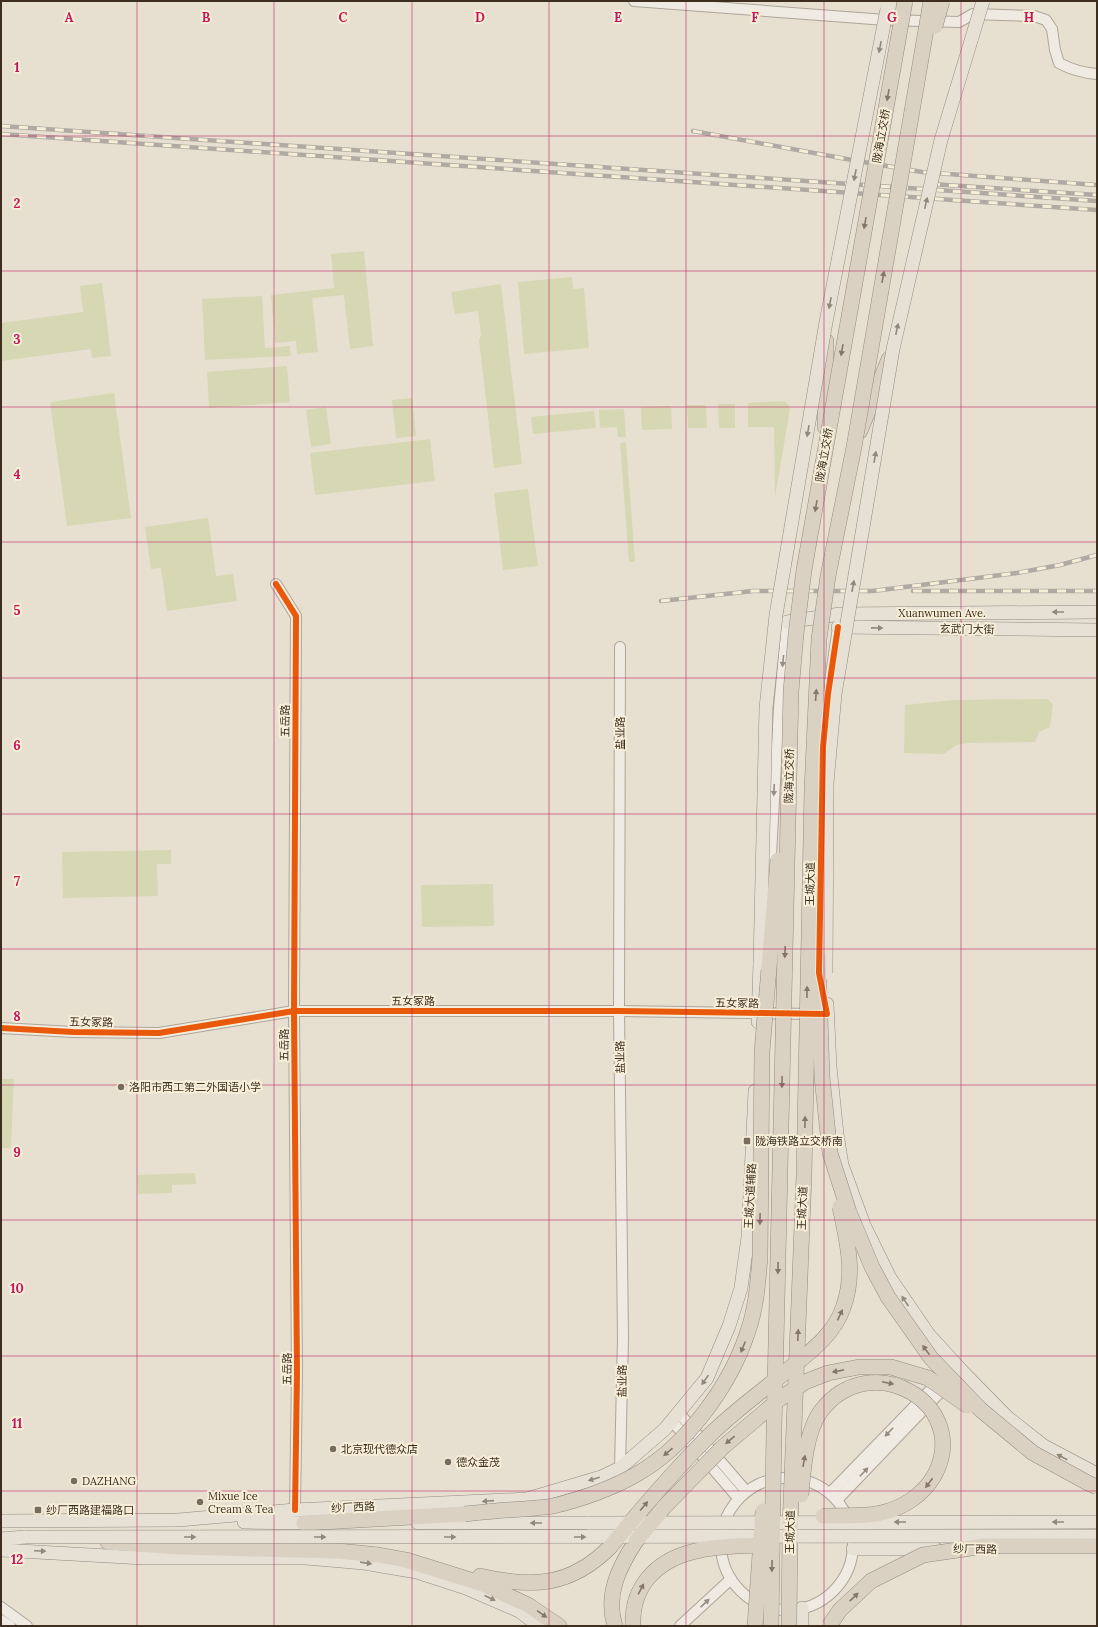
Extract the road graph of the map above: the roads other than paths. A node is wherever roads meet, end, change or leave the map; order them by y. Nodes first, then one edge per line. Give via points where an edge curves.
1 (634, 1) edge
2 (905, 1) edge
3 (931, 1) edge
4 (942, 1) edge
5 (983, 1) edge
6 (887, 4) edge
7 (1097, 74) edge
8 (907, 135) junction
9 (826, 322) junction
10 (893, 349) junction
11 (854, 447) junction
12 (825, 455) junction
13 (276, 584) dead end
14 (1097, 612) edge
15 (787, 622) joint
16 (838, 627) joint
17 (1097, 630) edge
18 (620, 647) dead end
19 (791, 691) junction
20 (814, 717) junction
21 (812, 790) joint
22 (786, 913) joint
23 (294, 1011) junction
24 (619, 1011) junction
25 (758, 1013) junction
26 (827, 1014) junction
27 (1, 1028) edge
28 (830, 1153) junction
29 (958, 1367) junction
30 (676, 1417) junction
31 (774, 1430) junction
32 (1033, 1453) junction
33 (620, 1468) junction
34 (1097, 1474) edge
35 (1097, 1487) edge
36 (742, 1495) junction
37 (834, 1496) junction
38 (295, 1510) junction
39 (824, 1516) joint
40 (178, 1520) junction
41 (1, 1521) edge
42 (1097, 1522) edge
43 (674, 1523) junction
44 (304, 1524) junction
45 (1097, 1536) edge
46 (25, 1537) junction
47 (949, 1537) junction
48 (1, 1539) edge
49 (759, 1545) joint
50 (1097, 1546) edge
51 (853, 1549) junction
52 (1, 1550) edge
53 (1097, 1550) edge
54 (406, 1560) junction
55 (730, 1579) junction
56 (762, 1605) junction
57 (1, 1607) edge
58 (802, 1608) junction
59 (1, 1620) edge
60 (10, 1626) edge
61 (27, 1626) edge
62 (539, 1626) edge
63 (559, 1626) edge
64 (615, 1626) edge
65 (633, 1626) edge
66 (680, 1626) edge
67 (755, 1626) edge
68 (762, 1626) edge
69 (771, 1626) edge
70 (789, 1626) edge
71 (794, 1626) edge
72 (802, 1626) edge
73 (829, 1626) edge

1 - 7 street via 886,20 959,22 973,14 1034,16 1046,20 1052,29 1059,63 1078,71
2 -> 12 highway, 陇海立交桥, bridge
3 - 8 highway, 陇海立交桥, bridge
4 - 8 highway, bridge
10 -> 5 main road, bridge via 941,140
6 -> 9 main road, 王城大道辅路, bridge
11 -> 8 highway, 陇海立交桥, bridge
9 - 12 highway, bridge
9 -> 25 main road, 王城大道辅路, bridge via 776,615 768,679
10 - 11 highway, bridge
26 -> 10 main road, bridge via 827,783 835,694
20 -> 11 highway, 陇海立交桥, bridge via 819,639 828,576
12 -> 19 highway, 陇海立交桥, bridge via 804,570
13 - 23 street, 五岳路 via 296,616
14 -> 15 main road, Xuanwumen Ave. via 840,614
15 -> 25 street via 778,708 765,966
16 -> 17 main road, 玄武门大街
16 - 26 street via 823,747 819,973
18 - 24 street, 盐业路
19 - 22 highway, 陇海立交桥, bridge
19 -> 44 highway, bridge via 762,1052 758,1286 748,1333 722,1388 674,1446 637,1474 597,1493 551,1506
20 - 21 highway, 陇海立交桥, bridge
20 - 28 highway, bridge via 817,954 822,1077
70 -> 21 highway, 王城大道, bridge
22 -> 31 highway, 王城大道, bridge
23 - 24 street, 五女冢路
23 - 27 street, 五女冢路 via 159,1033
23 - 38 street, 五岳路 via 297,1364
24 - 25 street, 五女冢路
24 - 33 street, 盐业路 via 623,1338
25 - 26 street, 五女冢路
25 -> 30 main road, 王城大道辅路 via 748,1237 741,1288 730,1326 707,1378
29 -> 26 main road via 929,1335 894,1284 864,1225 842,1165 830,1067
32 -> 28 highway, bridge via 981,1410 931,1358 888,1296 872,1267 849,1212
54 -> 28 highway, bridge via 493,1579 526,1583 558,1580 575,1574 610,1547 661,1486 714,1431 815,1348 837,1322 849,1289 851,1270
34 -> 29 main road via 1058,1455 1026,1433
29 - 37 street
30 - 33 main road, 纱厂西路
30 - 36 street
31 - 67 highway, bridge via 764,1509
31 -> 69 highway, 王城大道, bridge
32 - 35 highway, bridge
32 -> 64 highway, bridge via 928,1378 891,1367 859,1367 828,1373 805,1382 781,1398 722,1447 665,1506 636,1541 614,1581 612,1602
33 -> 38 main road, 纱厂西路 via 601,1477 527,1499
36 - 37 street via 766,1480 788,1477 811,1481
36 - 55 street via 726,1518 722,1529 720,1546 723,1563
37 - 51 street via 847,1515
38 - 40 main road, 纱厂西路
39 - 43 main road, bridge
71 -> 39 highway, bridge via 796,1560 804,1463 814,1425 821,1411 834,1397 862,1383 888,1382 908,1390 925,1403 938,1422 942,1443 938,1468 929,1484 912,1500 879,1514
40 - 41 main road, 纱厂西路
40 - 44 main road
42 -> 43 main road, bridge
43 -> 44 main road, bridge
45 - 47 main road, bridge
46 -> 47 main road, bridge
46 - 48 main road
46 - 54 highway, bridge via 180,1547 338,1551
47 - 49 main road, bridge
65 -> 49 highway, bridge via 633,1614 641,1586 665,1563 683,1554 702,1550
73 -> 50 highway, bridge via 840,1610 871,1581 923,1555 985,1546
51 - 53 main road, 纱厂西路
51 - 58 street via 848,1569 838,1587 822,1600
52 -> 62 main road via 144,1558 306,1558 364,1563 417,1572 466,1588 519,1611
54 -> 63 highway via 482,1584 528,1604
55 - 56 street via 744,1595
66 -> 55 street
56 - 58 street via 782,1610
56 - 68 main road
57 - 61 street
58 - 72 main road
59 - 60 street

